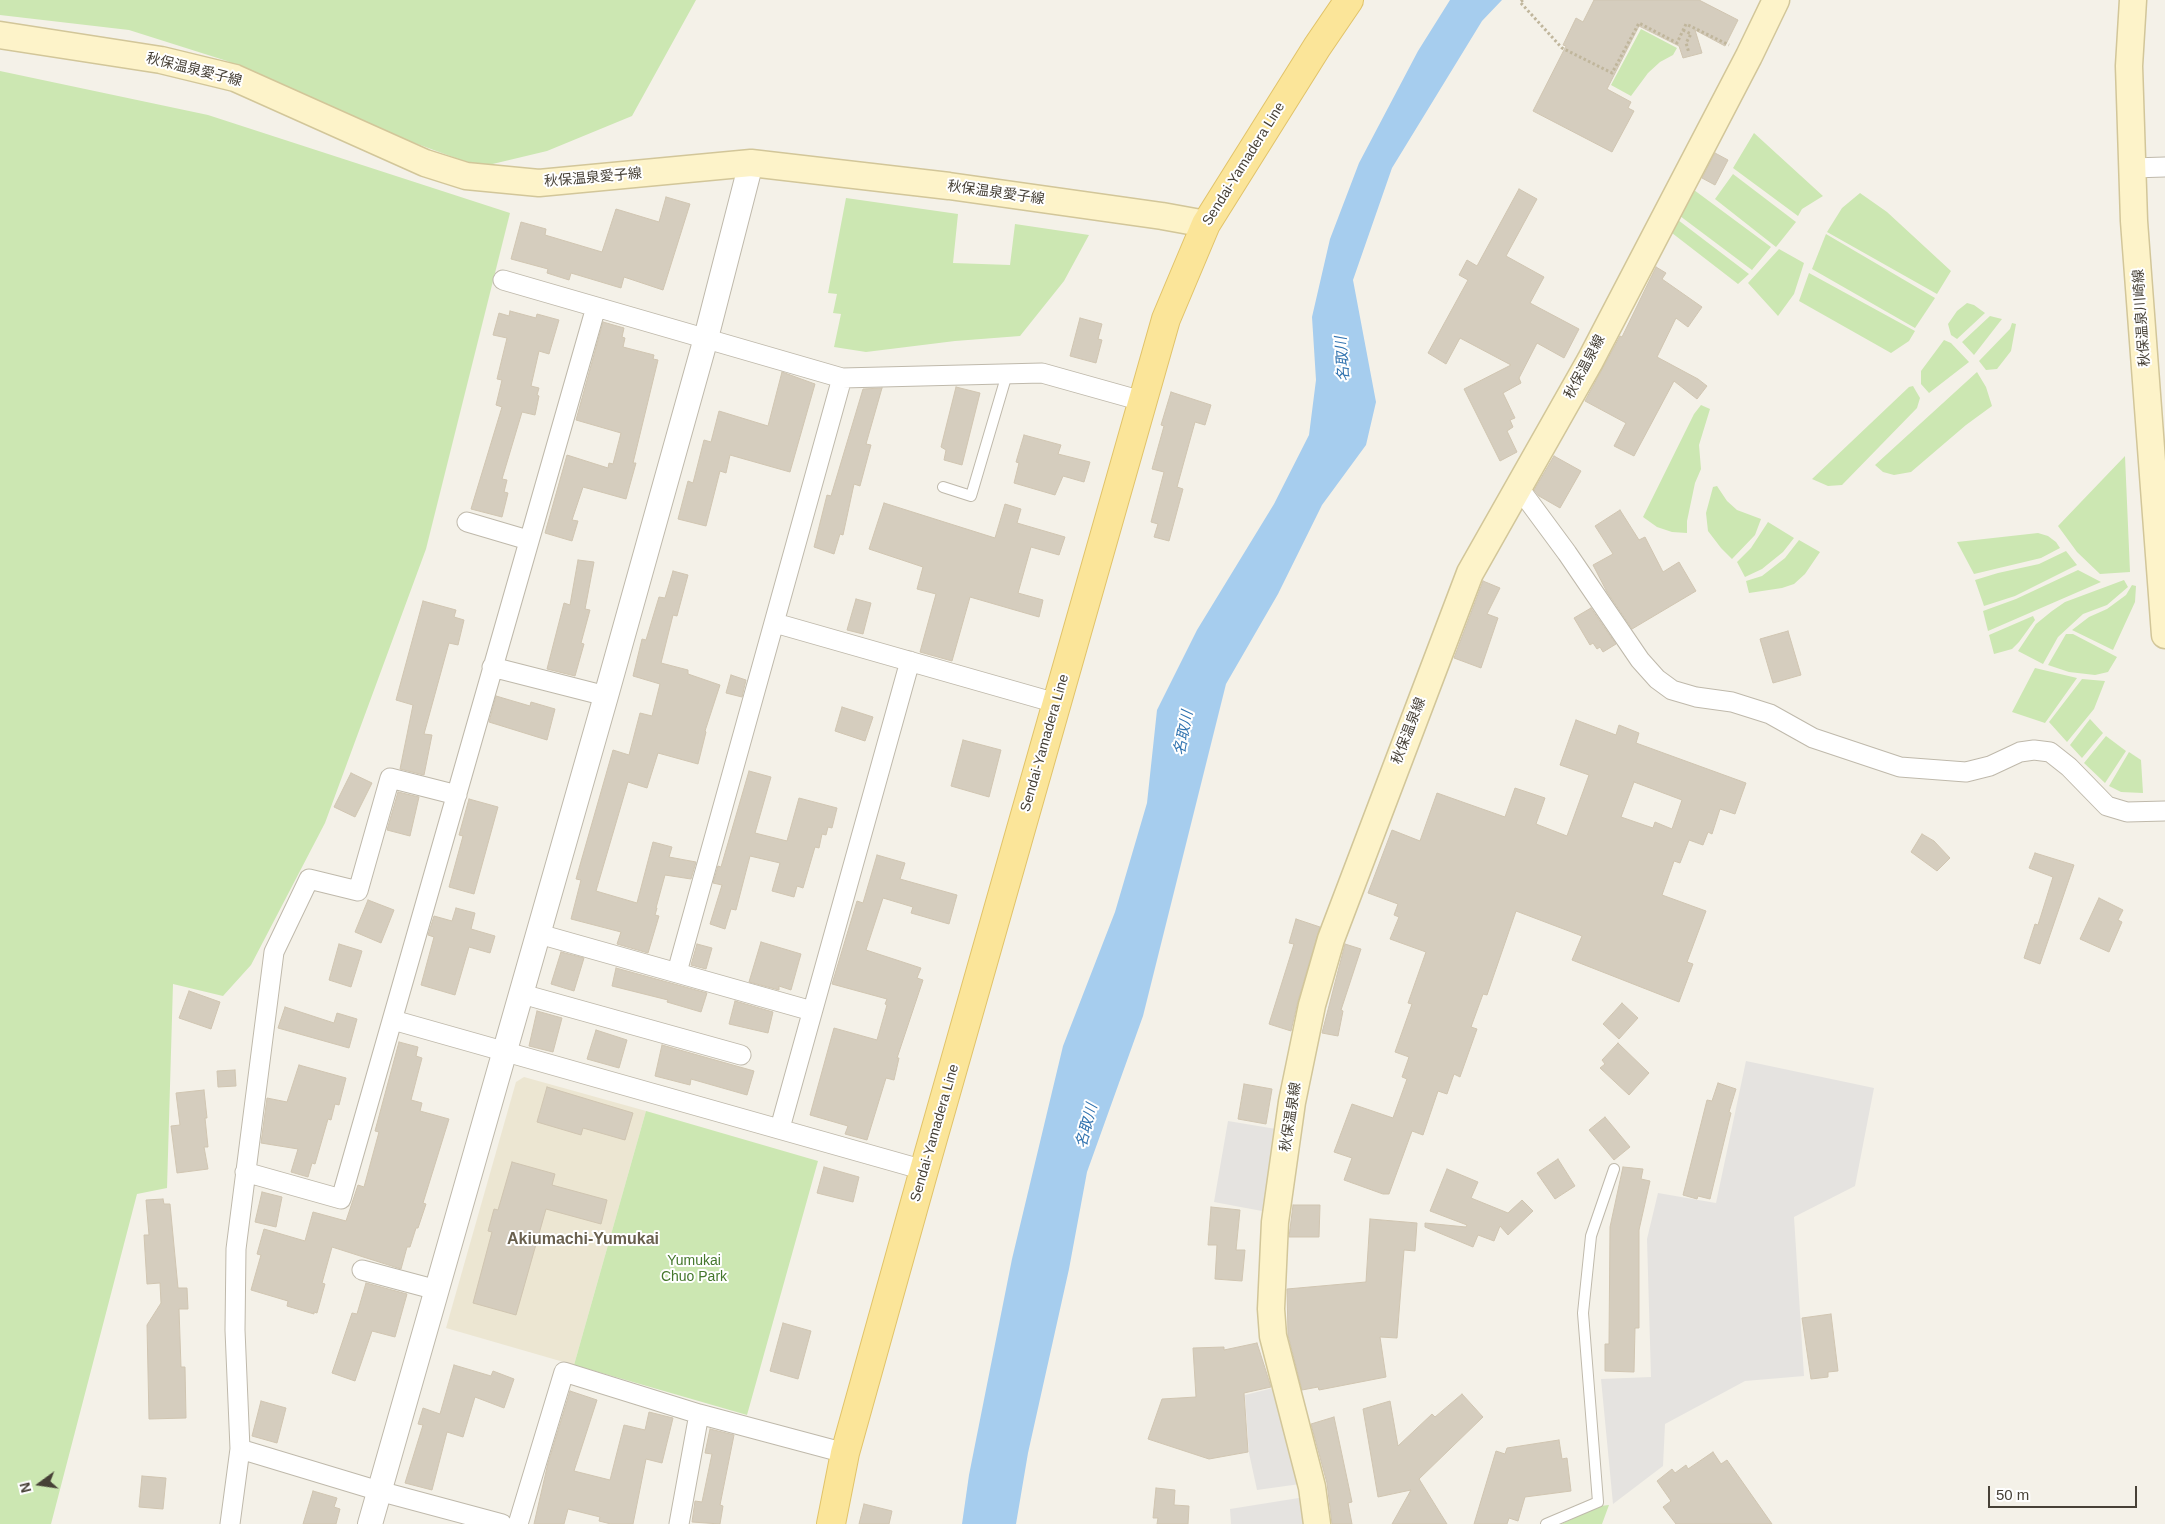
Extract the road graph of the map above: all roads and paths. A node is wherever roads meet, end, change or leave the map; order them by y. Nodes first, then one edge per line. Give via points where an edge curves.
1 (1349, 0) edge
2 (1523, 0) edge
3 (1776, 0) edge
4 (2133, 0) edge
5 (1683, 30) junction
6 (0, 35) edge
7 (1689, 53) dead end
8 (1749, 56) junction
9 (751, 163) junction
10 (2165, 167) edge
11 (2132, 168) junction
12 (1206, 224) junction
13 (502, 280) dead end
14 (596, 307) junction
15 (706, 338) junction
16 (1007, 374) junction
17 (842, 378) junction
18 (1142, 401) junction
19 (943, 487) dead end
20 (1519, 488) junction
21 (467, 522) dead end
22 (528, 540) junction
23 (775, 623) junction
24 (2165, 635) edge
25 (910, 661) junction
26 (492, 667) junction
27 (606, 696) junction
28 (1056, 703) junction
29 (457, 795) junction
30 (2165, 811) edge
31 (539, 934) junction
32 (677, 972) junction
33 (522, 994) junction
34 (812, 1011) junction
35 (393, 1020) junction
36 (506, 1052) junction
37 (741, 1055) dead end
38 (780, 1128) junction
39 (924, 1170) junction
40 (1614, 1170) dead end
41 (245, 1172) junction
42 (362, 1270) dead end
43 (437, 1290) junction
44 (699, 1414) junction
45 (240, 1449) junction
46 (845, 1453) junction
47 (379, 1491) junction
48 (230, 1524) edge
49 (370, 1524) edge
50 (502, 1524) edge
51 (518, 1524) edge
52 (679, 1524) edge
53 (831, 1524) edge
54 (1317, 1524) edge
55 (1546, 1524) edge

1 - 12 main road, Sendai-Yamadera Line
2 - 5 path via 1520,2 1562,48 1612,73 1639,23 1677,43
3 - 8 main road, 秋保温泉線
4 - 11 main road, 秋保温泉川崎線 via 2129,66
5 - 7 path via 1691,34 1686,43
5 - 8 path via 1686,24
6 - 9 main road, 秋保温泉愛子線 via 161,60 235,78 425,163 466,176 539,183
8 - 20 main road, 秋保温泉線 via 1590,361
9 - 12 main road, 秋保温泉愛子線 via 959,188
9 - 15 street
10 - 11 street
11 - 24 main road, 秋保温泉川崎線
12 - 18 main road, Sendai-Yamadera Line via 1166,319
13 - 14 street
14 - 15 street
14 - 22 street
15 - 17 street
15 - 27 street
16 - 17 street
16 - 18 street via 1042,373
16 - 19 lane via 972,496
17 - 23 street
18 - 28 main road, Sendai-Yamadera Line
20 - 30 street via 1640,660 1672,690 1732,702 1770,714 1813,738 1900,767 1966,772 1990,766 2020,752 2050,752 2107,806 2127,812
20 - 54 main road, 秋保温泉線 via 1470,573 1331,938 1312,1005 1292,1102 1275,1222 1271,1322 1312,1487
21 - 22 street
22 - 26 street
23 - 25 street
23 - 32 street
25 - 28 street
25 - 34 street
26 - 27 street
26 - 29 street
27 - 31 street
28 - 39 main road, Sendai-Yamadera Line
29 - 35 street
29 - 41 street via 390,778 358,891 309,879 274,952
31 - 32 street
31 - 33 street
32 - 34 street
33 - 36 street
33 - 37 street
34 - 38 street
35 - 36 street
35 - 41 street via 341,1198
36 - 38 street
36 - 43 street
38 - 39 street
39 - 46 main road, Sendai-Yamadera Line
40 - 55 lane via 1591,1236 1583,1313 1598,1502
41 - 45 street via 236,1249 235,1330
42 - 43 street
43 - 47 street
44 - 46 street
44 - 51 street via 564,1372
44 - 52 street
45 - 47 street
45 - 48 street
46 - 53 main road, Sendai-Yamadera Line
47 - 49 street
47 - 50 street

